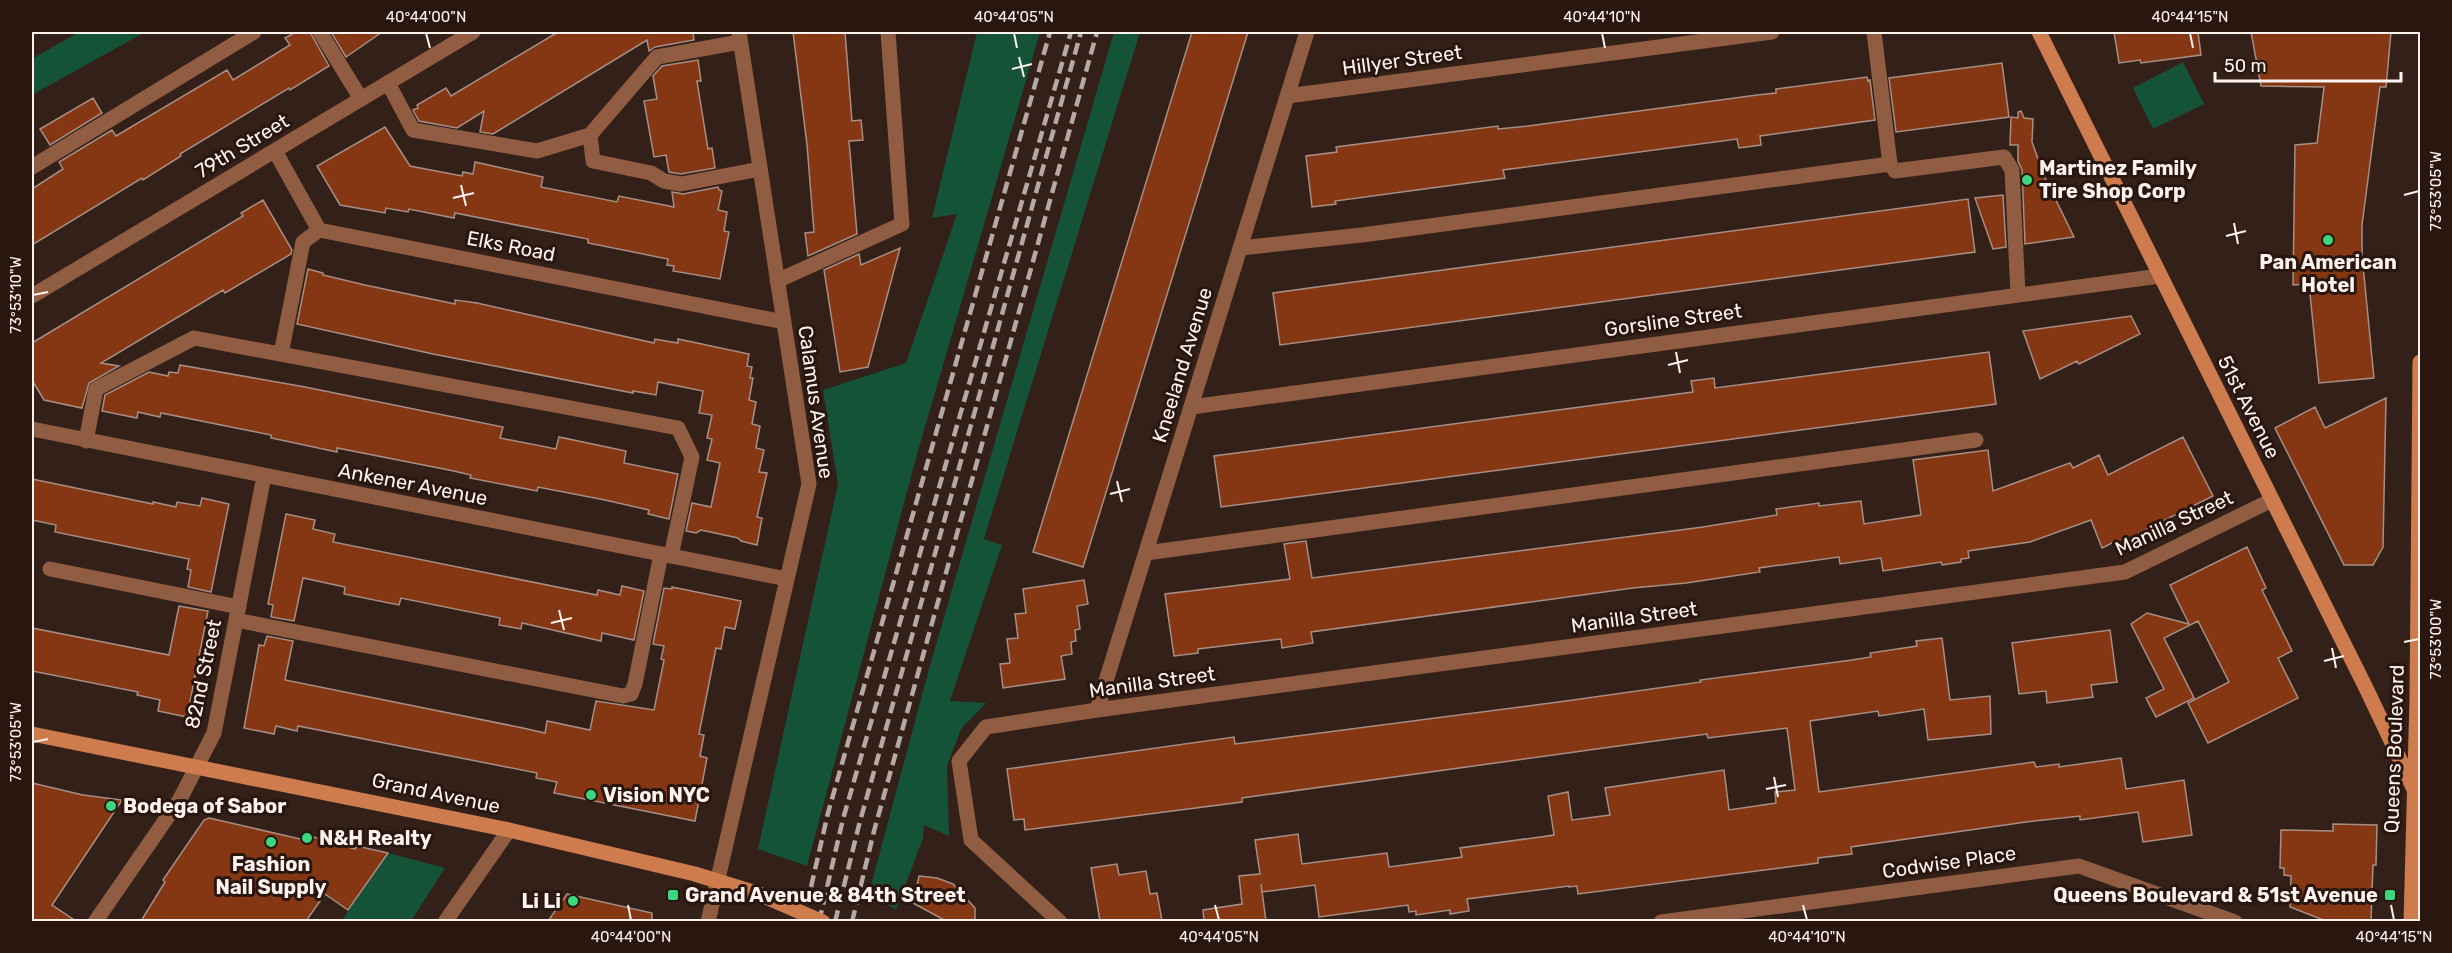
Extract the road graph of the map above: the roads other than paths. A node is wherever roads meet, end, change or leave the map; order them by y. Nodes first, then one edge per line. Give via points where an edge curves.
1 (254, 32) edge
2 (320, 32) edge
3 (473, 32) edge
4 (888, 32) edge
5 (1307, 32) edge
6 (1772, 32) edge
7 (1874, 32) edge
8 (2039, 32) edge
9 (740, 37) edge
10 (388, 83) junction
11 (1287, 96) junction
12 (361, 99) junction
13 (591, 135) junction
14 (275, 151) junction
15 (1890, 164) junction
16 (32, 167) edge
17 (760, 169) junction
18 (320, 230) junction
19 (1240, 248) junction
20 (2160, 276) junction
21 (777, 281) junction
22 (2018, 294) junction
23 (32, 296) edge
24 (784, 322) junction
25 (281, 354) junction
26 (2421, 362) edge
27 (1191, 407) junction
28 (32, 429) edge
29 (1976, 440) dead end
30 (86, 441) junction
31 (264, 476) junction
32 (2272, 500) junction
33 (1146, 553) junction
34 (666, 555) junction
35 (50, 569) dead end
36 (787, 579) junction
37 (238, 614) junction
38 (1097, 710) junction
39 (32, 734) edge
40 (197, 766) junction
41 (2417, 795) edge
42 (509, 830) junction
43 (717, 880) junction
44 (95, 921) edge
45 (445, 921) edge
46 (708, 921) edge
47 (823, 921) edge
48 (1060, 921) edge
49 (1661, 921) edge
50 (2235, 921) edge
51 (2411, 921) edge

1 - 16 street
2 - 12 street
3 - 10 street, 79th Street
4 - 21 street via 902,224
5 - 11 street, Kneeland Avenue
6 - 11 street, Hillyer Street
7 - 15 street
8 - 20 street, 51st Avenue
9 - 13 street via 657,57
9 - 17 street, Calamus Avenue
10 - 12 street, 79th Street
10 - 13 street via 413,130 537,151
11 - 19 street, Kneeland Avenue
12 - 14 street, 79th Street
13 - 17 street via 593,161 651,173 664,181 681,184
14 - 18 street
14 - 23 street, 79th Street
15 - 19 street
15 - 22 street via 1895,171 2004,157 2012,170
17 - 21 street, Calamus Avenue
18 - 24 street, Elks Road
18 - 25 street via 303,242
19 - 27 street, Kneeland Avenue
20 - 22 street, Gorsline Street
20 - 32 street, 51st Avenue
21 - 24 street, Calamus Avenue
22 - 27 street, Gorsline Street
24 - 36 street, Calamus Avenue via 809,484
25 - 30 street via 194,338 96,389
25 - 34 street via 678,428 692,457
26 - 41 street, Queens Boulevard
27 - 33 street, Kneeland Avenue
28 - 30 street, Ankener Avenue
29 - 33 street
30 - 31 street, Ankener Avenue
31 - 34 street, Ankener Avenue
31 - 37 street, 82nd Street
32 - 38 street, Manilla Street via 2125,572
32 - 41 street, 51st Avenue
33 - 38 street, Kneeland Avenue
34 - 36 street, Ankener Avenue
34 - 37 street via 635,684 631,694 623,696
35 - 37 street
36 - 43 street, Calamus Avenue
37 - 40 street, 82nd Street via 214,733
38 - 48 street, Manilla Street via 986,727 959,761 971,840
39 - 40 street, Grand Avenue
40 - 42 street, Grand Avenue
40 - 44 street, 82nd Street via 180,799
41 - 51 street, Queens Boulevard
42 - 43 street, Grand Avenue
42 - 45 street
43 - 46 street, Calamus Avenue
43 - 47 street, Grand Avenue, bridge
49 - 50 street, Codwise Place via 2079,866

